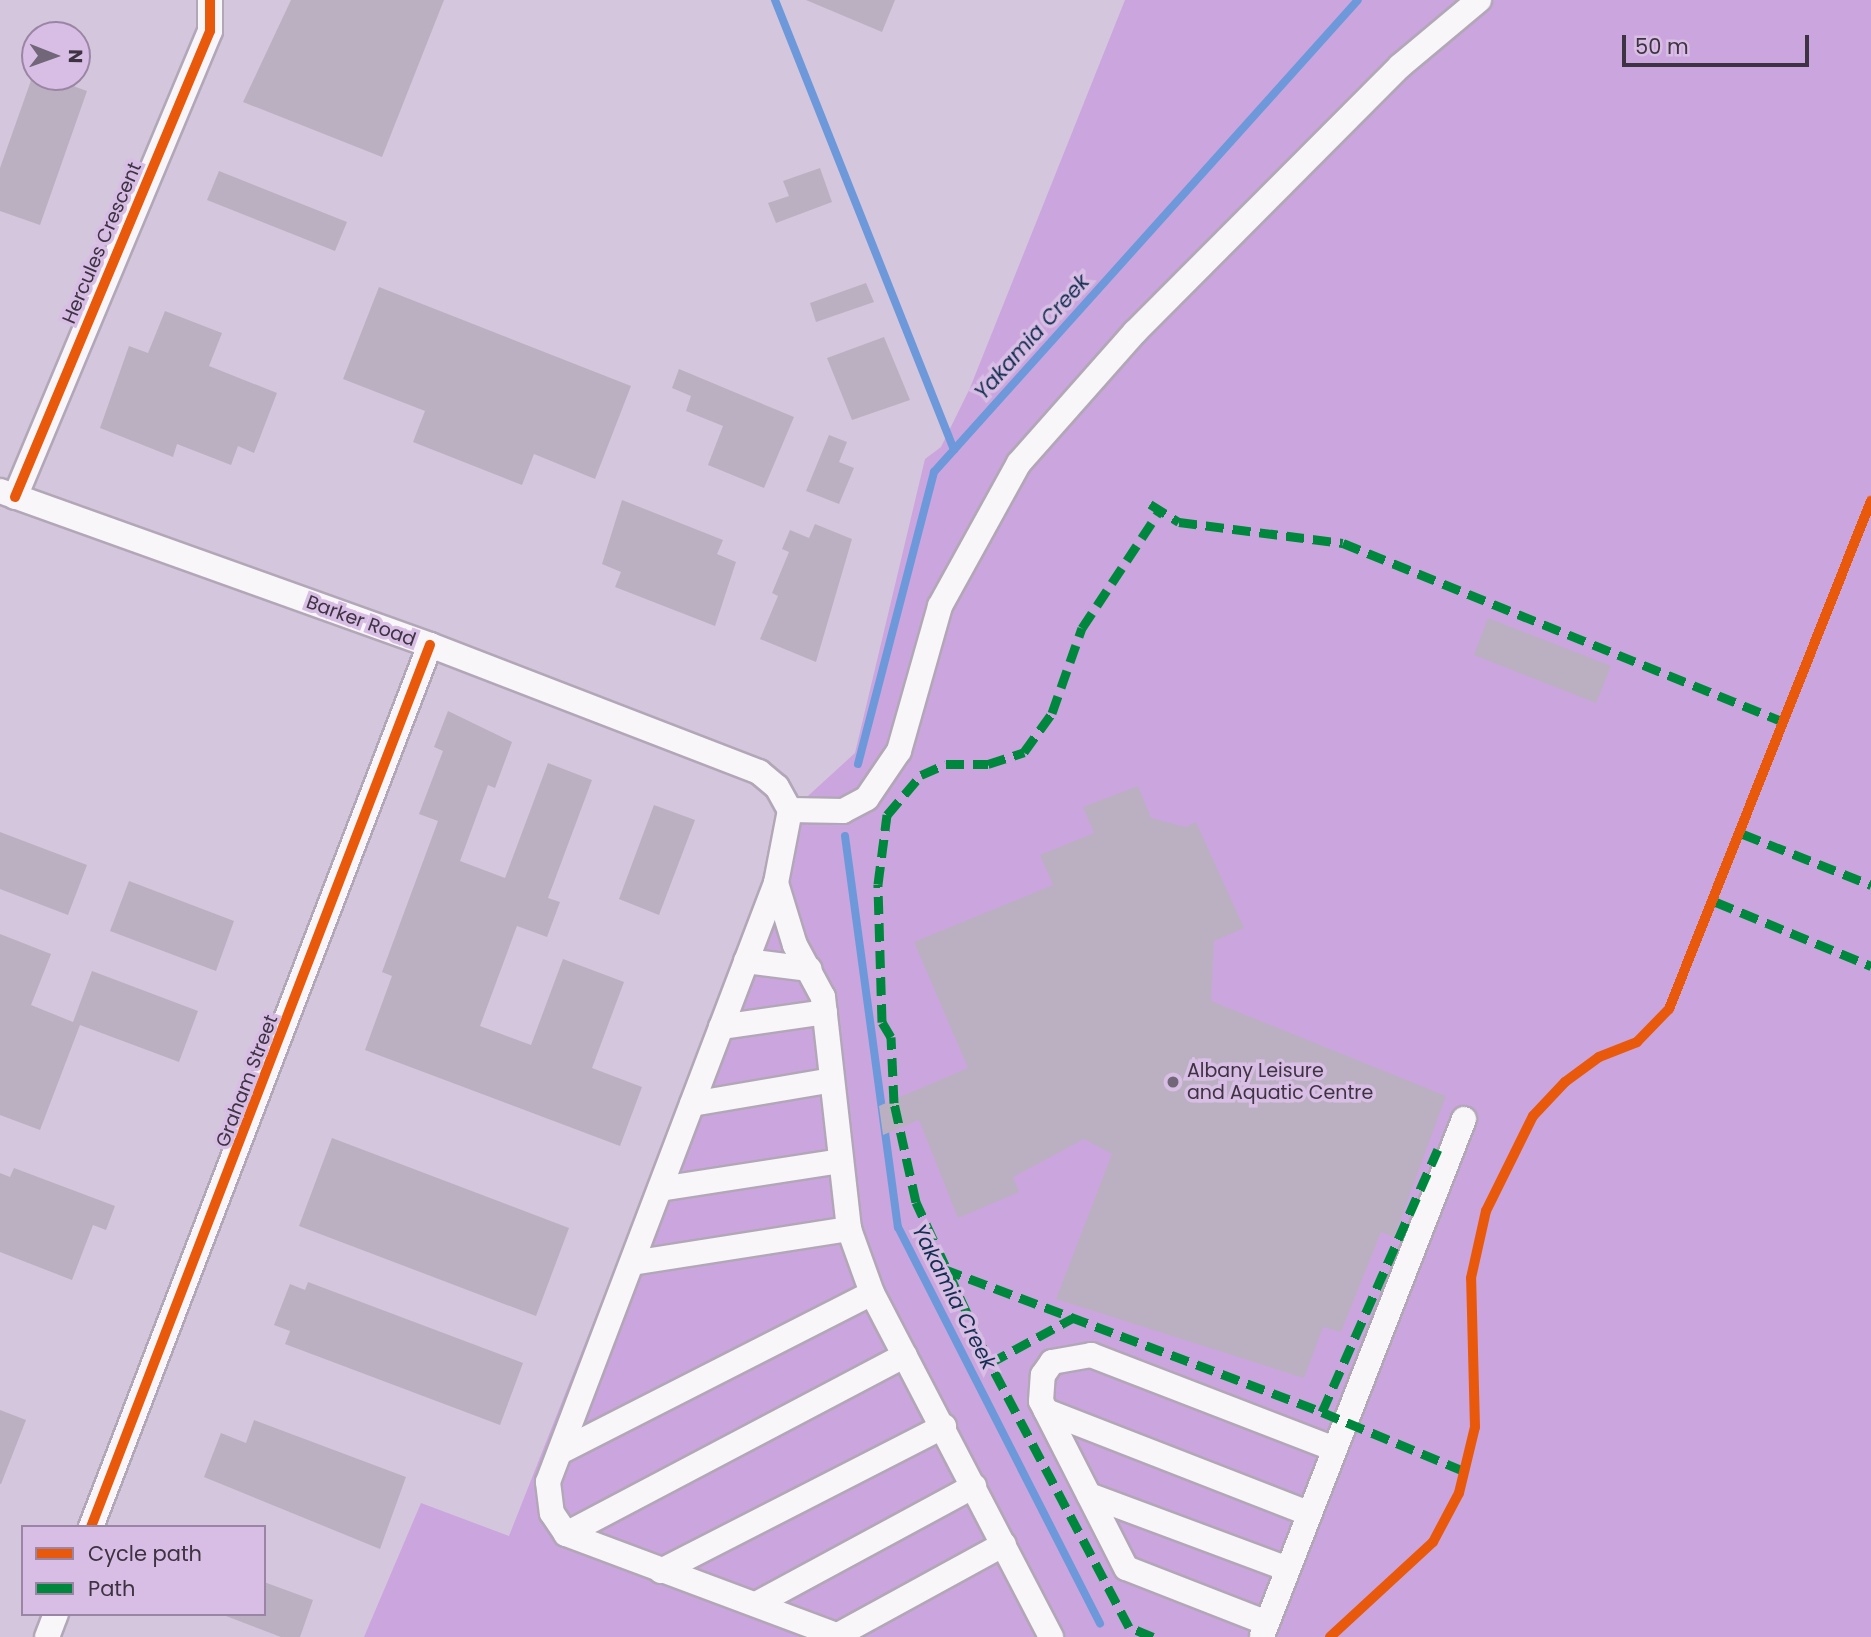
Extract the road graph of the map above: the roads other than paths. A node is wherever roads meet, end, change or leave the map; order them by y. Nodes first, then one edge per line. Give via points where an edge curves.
1 (210, 0) edge
2 (1479, 0) edge
3 (8, 494) edge
4 (430, 646) junction
5 (790, 810) junction
6 (776, 883) junction
7 (746, 961) junction
8 (809, 969) junction
9 (825, 1013) junction
10 (721, 1027) junction
11 (832, 1080) junction
12 (692, 1104) junction
13 (1464, 1119) dead end
14 (841, 1161) junction
15 (660, 1189) junction
16 (849, 1229) junction
17 (632, 1263) junction
18 (872, 1293) junction
19 (905, 1354) junction
20 (1046, 1411) junction
21 (943, 1426) junction
22 (1335, 1449) junction
23 (560, 1452) junction
24 (974, 1486) junction
25 (1089, 1496) junction
26 (1310, 1514) junction
27 (92, 1525) edge
28 (566, 1534) junction
29 (1004, 1544) junction
30 (1288, 1569) junction
31 (661, 1571) junction
32 (756, 1604) junction
33 (55, 1616) edge
34 (1264, 1630) edge
35 (840, 1636) edge
36 (47, 1637) edge
37 (1051, 1637) edge

1 - 3 street, Hercules Crescent via 210,31
2 - 5 street via 1400,66 1135,332 1019,463 940,606 898,751 867,798 843,811
3 - 4 street, Barker Road
4 - 5 street, Barker Road via 759,772 777,787
4 - 27 street, Graham Street
5 - 6 street
6 - 7 street
6 - 8 street
7 - 8 street
7 - 10 street
8 - 9 street
9 - 10 street
9 - 11 street
10 - 12 street
11 - 12 street
11 - 14 street
12 - 15 street
13 - 22 street
14 - 15 street
14 - 16 street
15 - 17 street
16 - 17 street
16 - 18 street
17 - 23 street
18 - 19 street
18 - 23 street
19 - 21 street
19 - 28 street
20 - 22 street via 1040,1387 1052,1362 1091,1355
20 - 25 street
20 - 26 street
21 - 24 street
21 - 31 street
22 - 26 street
23 - 28 street via 548,1482 552,1513
24 - 29 street
24 - 32 street
25 - 30 street
25 - 34 street via 1126,1568
26 - 30 street
28 - 31 street
29 - 35 street
29 - 37 street
30 - 34 street
31 - 32 street
32 - 35 street
33 - 36 street

